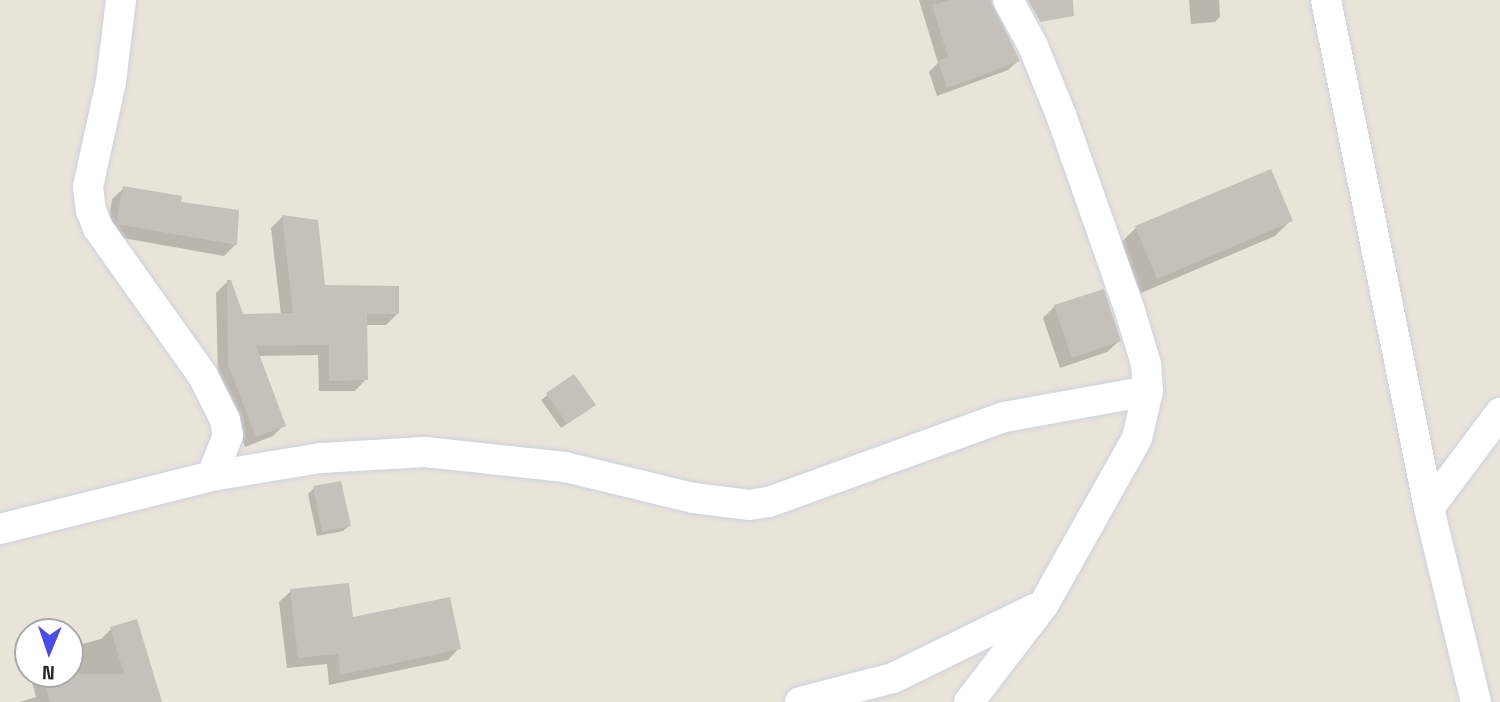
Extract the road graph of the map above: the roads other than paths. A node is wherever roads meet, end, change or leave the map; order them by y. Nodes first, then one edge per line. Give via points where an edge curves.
1 (121, 0) edge
2 (1008, 0) edge
3 (1326, 0) edge
4 (1148, 391) junction
5 (1500, 413) edge
6 (212, 476) junction
7 (1429, 508) junction
8 (0, 529) edge
9 (1044, 604) junction
10 (800, 702) edge
11 (970, 702) edge
12 (1476, 702) edge

1 - 6 street via 111,82 88,187 91,210 98,228 203,376 225,420 228,435
2 - 4 street via 1061,115 1130,310 1146,364
3 - 7 street
4 - 6 street via 1004,417 769,502 749,505 693,498 565,467 425,452 321,458
4 - 9 street via 1137,438
5 - 7 street
6 - 8 street
7 - 12 street
9 - 10 street via 893,678
9 - 11 street

